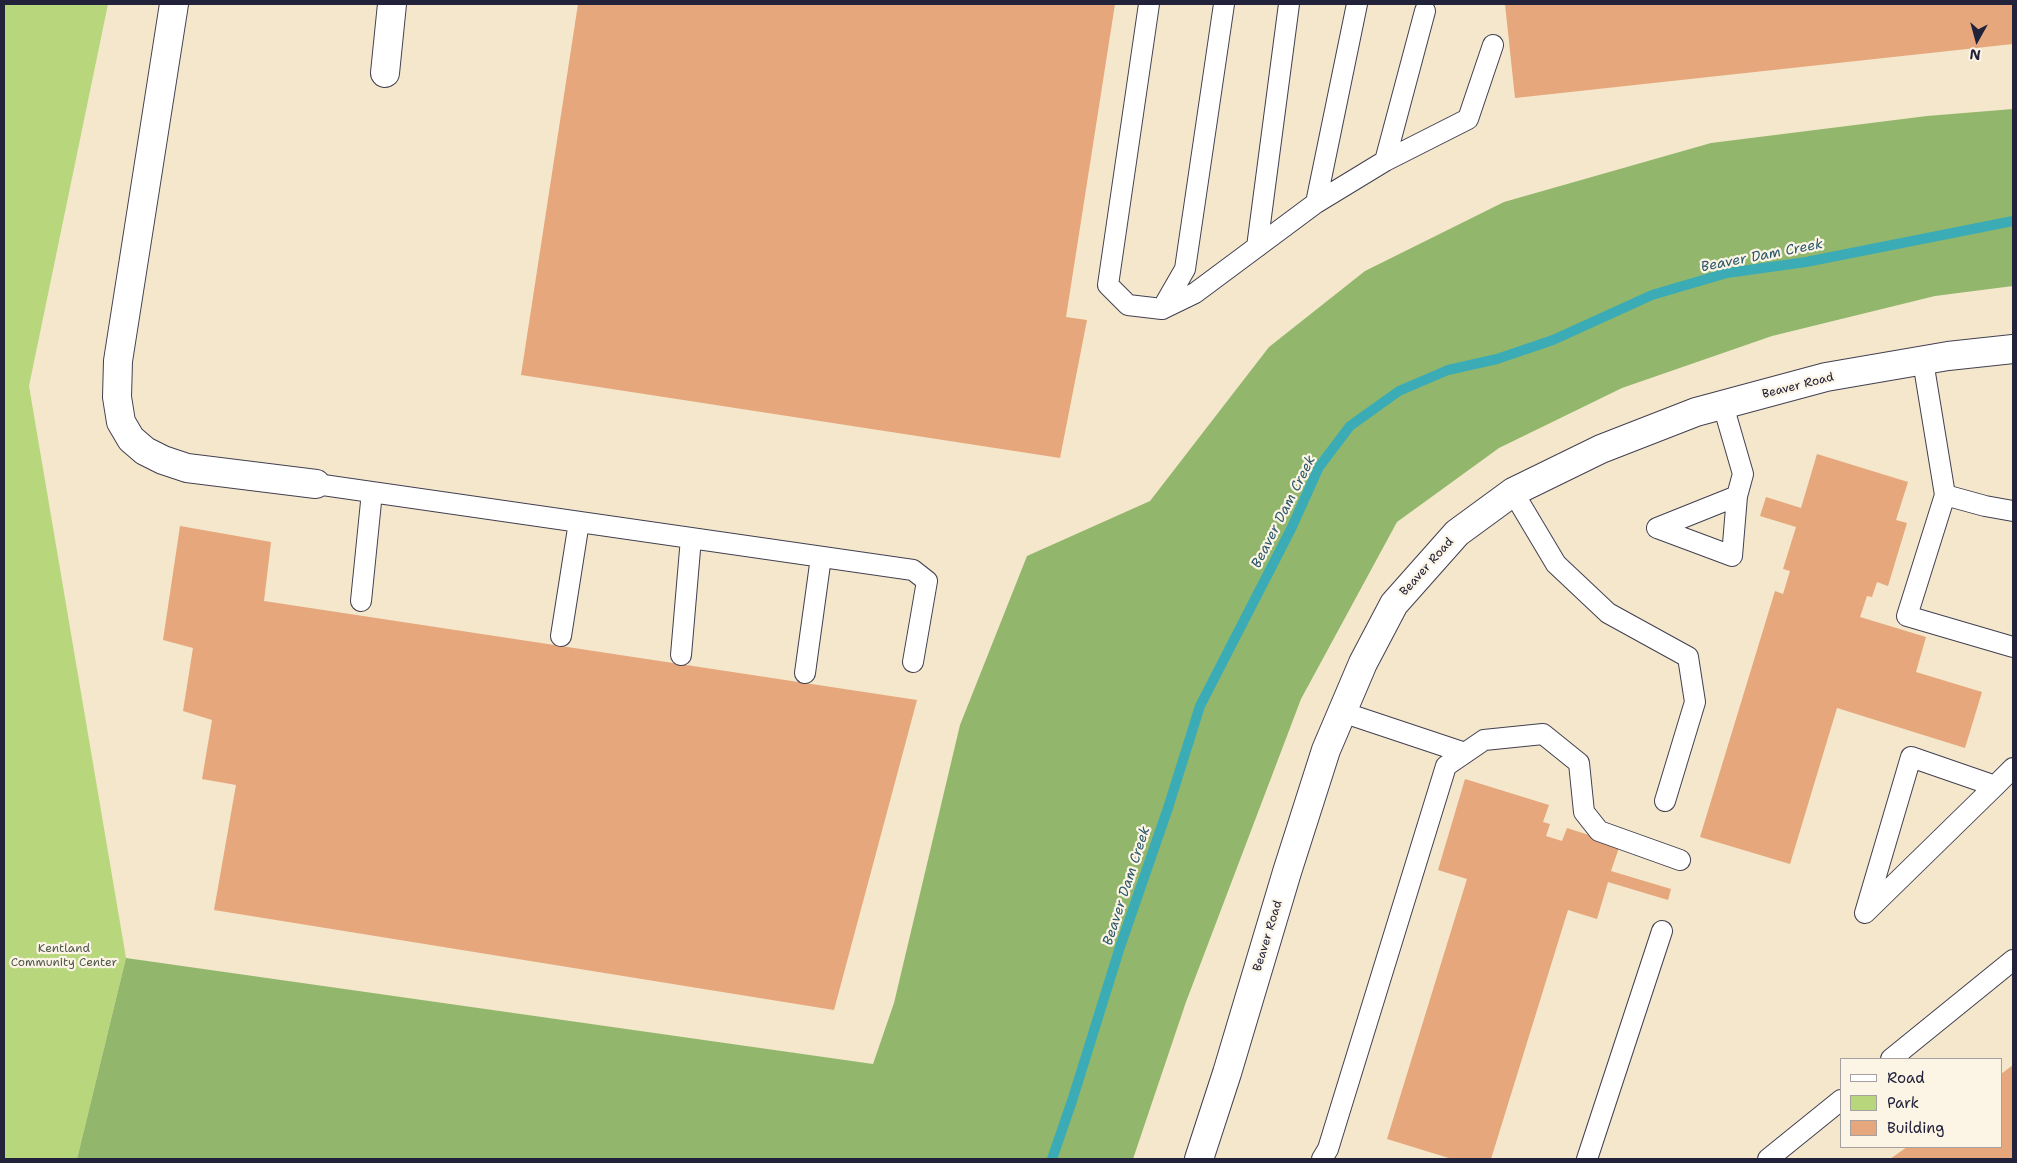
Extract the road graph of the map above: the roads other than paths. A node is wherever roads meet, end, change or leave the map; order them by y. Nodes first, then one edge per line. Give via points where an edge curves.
1 (174, 4) edge
2 (392, 4) edge
3 (1149, 4) edge
4 (1224, 4) edge
5 (1289, 4) edge
6 (1357, 4) edge
7 (1425, 11) dead end
8 (1493, 45) dead end
9 (385, 73) dead end
10 (1385, 161) junction
11 (1316, 203) junction
12 (1257, 247) junction
13 (1162, 309) junction
14 (2013, 349) edge
15 (1923, 360) junction
16 (1723, 405) junction
17 (316, 484) joint
18 (372, 492) junction
19 (1513, 492) junction
20 (1945, 495) junction
21 (1737, 496) dead end
22 (2013, 510) edge
23 (578, 522) junction
24 (691, 538) junction
25 (821, 557) junction
26 (361, 601) dead end
27 (561, 636) dead end
28 (2013, 646) edge
29 (681, 655) dead end
30 (912, 662) dead end
31 (805, 673) dead end
32 (1342, 712) junction
33 (1465, 753) junction
34 (2013, 768) edge
35 (1995, 786) junction
36 (1665, 801) dead end
37 (1680, 860) dead end
38 (1662, 931) dead end
39 (2013, 960) edge
40 (1892, 1058) edge
41 (1840, 1101) edge
42 (1205, 1155) edge
43 (1322, 1159) edge
44 (1587, 1159) edge
45 (1768, 1159) edge

1 - 17 street via 118,362 117,397 121,422 131,439 145,451 187,468
2 - 9 street
3 - 13 lane via 1108,285 1128,305
4 - 13 lane via 1184,269
5 - 12 lane
6 - 11 lane
7 - 10 lane
8 - 10 lane via 1468,119
10 - 11 lane
11 - 12 lane
12 - 13 lane via 1195,293
14 - 15 street, Beaver Road
15 - 16 street, Beaver Road via 1826,378
15 - 20 lane
16 - 19 street, Beaver Road via 1696,412 1600,449
16 - 21 lane via 1743,474
17 - 18 lane
18 - 23 lane
18 - 26 lane
19 - 32 street, Beaver Road via 1457,533 1394,604
19 - 36 lane via 1556,564 1608,613 1688,658 1695,702
20 - 22 lane
20 - 28 lane via 1907,616
23 - 24 lane
23 - 27 lane
24 - 25 lane
24 - 29 lane
25 - 30 lane via 913,570 927,581
25 - 31 lane
32 - 33 lane
32 - 42 street, Beaver Road via 1326,750
33 - 37 lane via 1484,740 1543,734 1579,763 1584,812 1600,832
33 - 43 lane via 1446,766 1328,1149
34 - 35 lane
35 - 35 lane via 1892,887 1865,914 1911,756
38 - 44 lane
39 - 40 lane
41 - 45 lane

